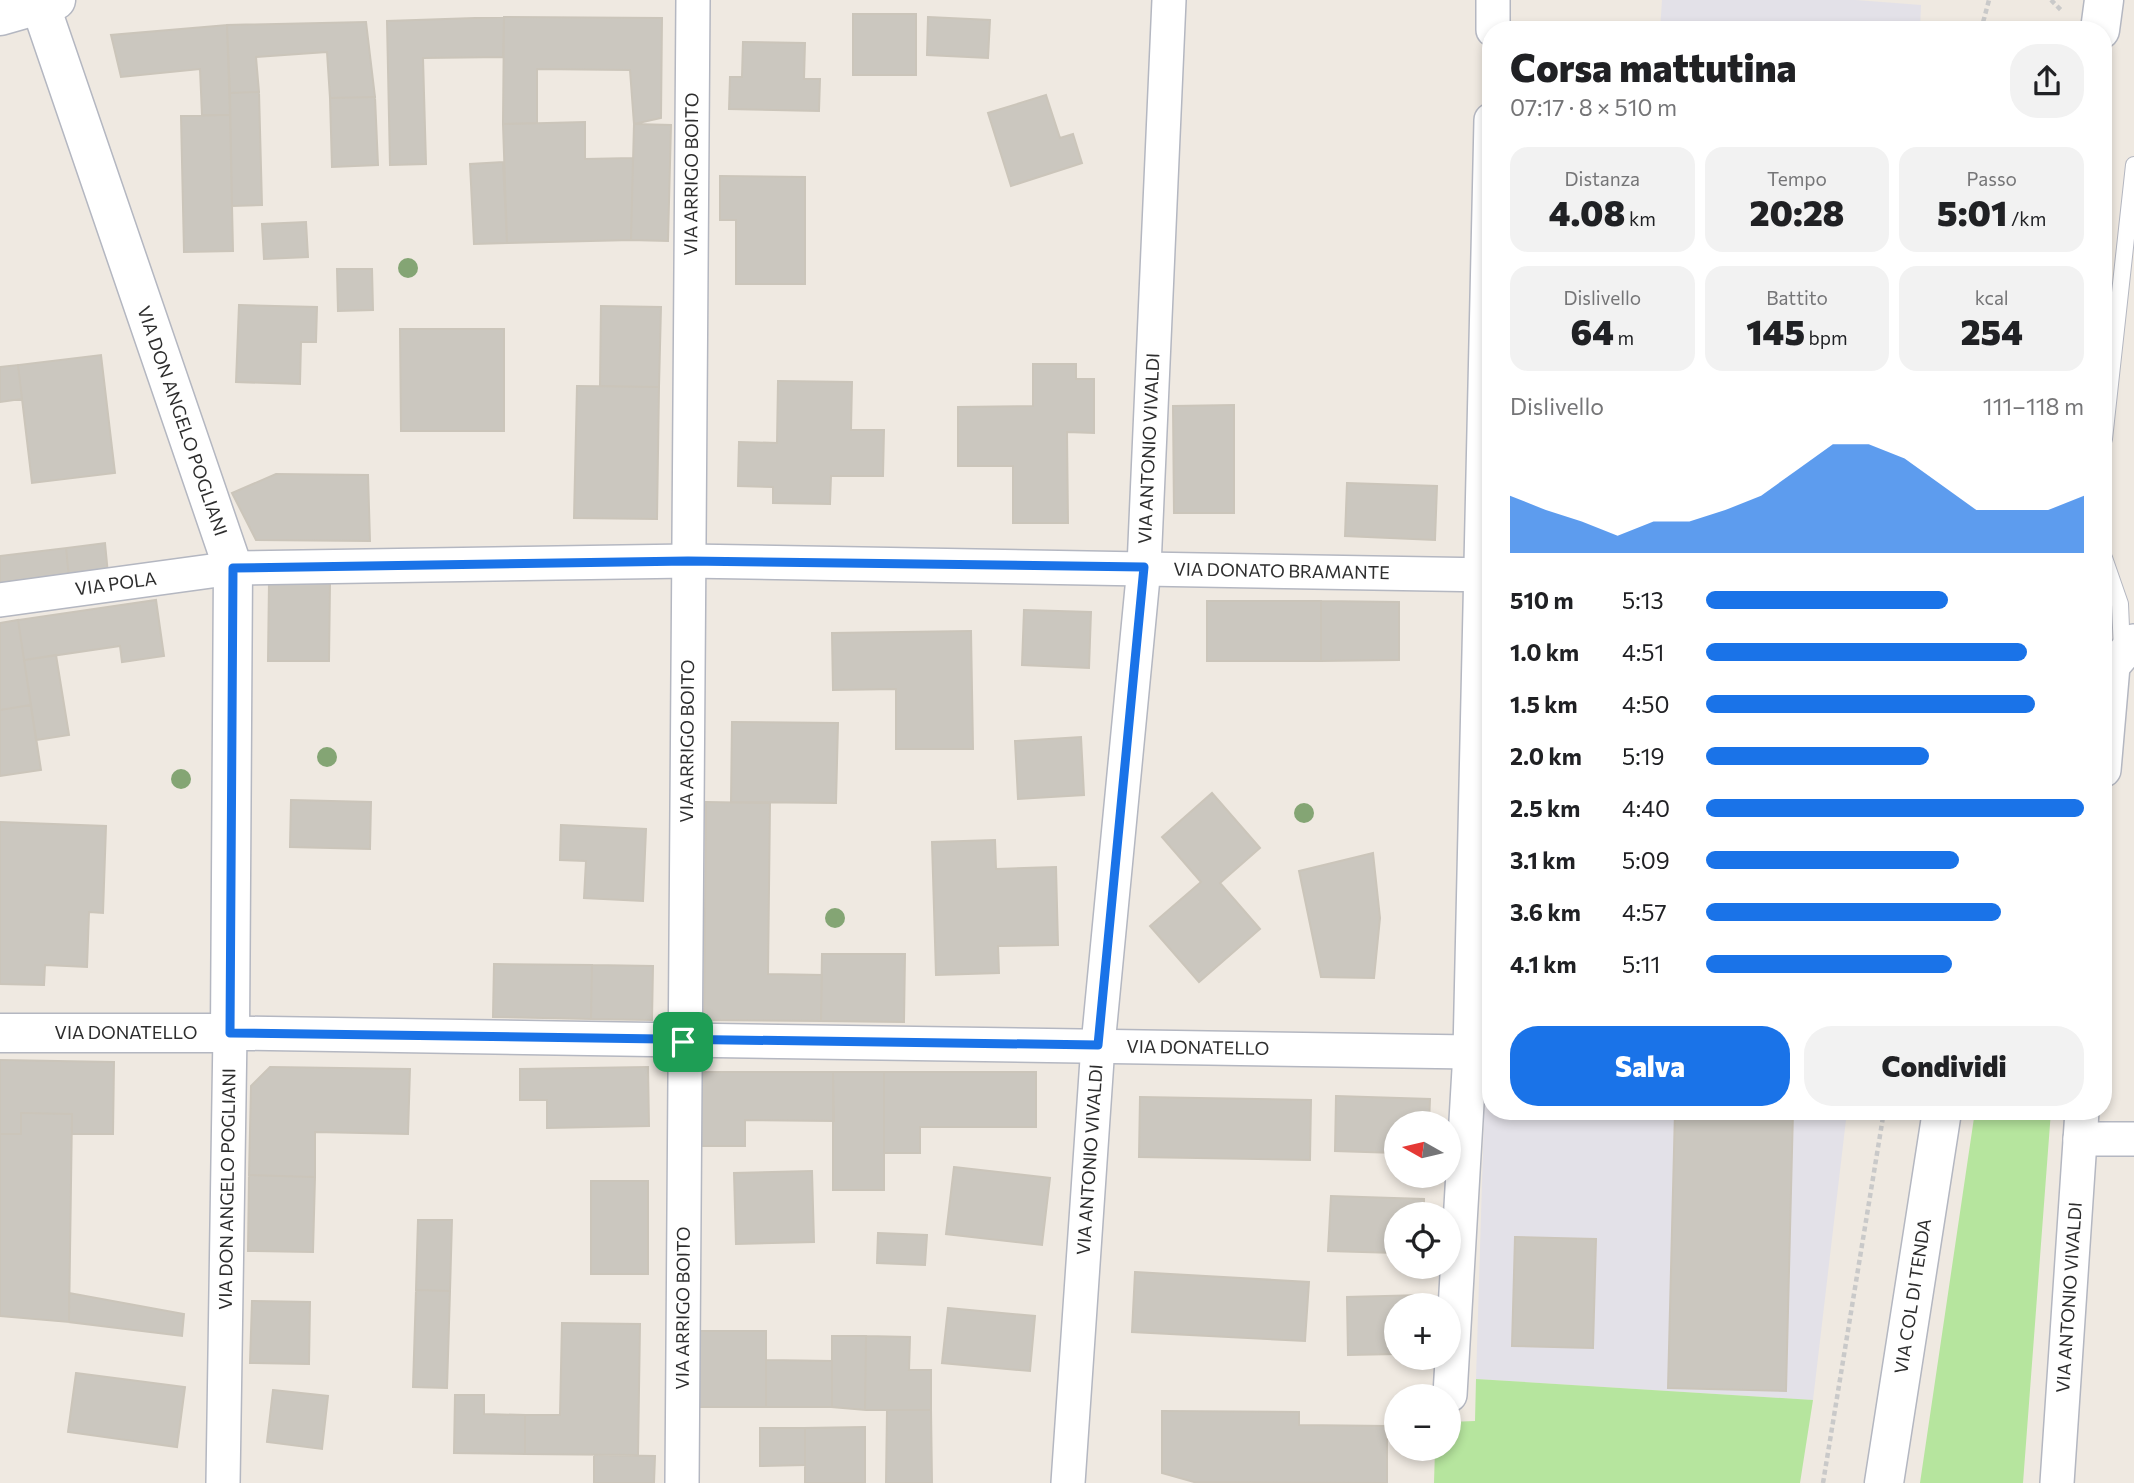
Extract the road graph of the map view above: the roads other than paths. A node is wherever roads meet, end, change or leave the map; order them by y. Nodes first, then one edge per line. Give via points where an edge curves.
1 (693, 0) edge
2 (1169, 0) edge
3 (1493, 0) edge
4 (2104, 0) edge
5 (48, 2) edge
6 (0, 16) edge
7 (1493, 21) edge
8 (2086, 21) edge
9 (2134, 165) edge
10 (2112, 366) edge
11 (688, 561) junction
12 (1144, 567) junction
13 (233, 568) junction
14 (1482, 575) edge
15 (2112, 581) edge
16 (0, 600) edge
17 (2128, 647) edge
18 (2112, 670) edge
19 (1482, 694) edge
20 (0, 1033) edge
21 (230, 1033) junction
22 (683, 1042) junction
23 (1098, 1045) junction
24 (1470, 1052) junction
25 (1941, 1120) edge
26 (2081, 1125) edge
27 (2134, 1139) edge
28 (1451, 1384) edge
29 (223, 1483) edge
30 (682, 1483) edge
31 (1068, 1483) edge
32 (1884, 1483) edge
33 (2057, 1483) edge

1 - 11 street, VIA ARRIGO BOITO
2 - 12 street, VIA ANTONIO VIVALDI
3 - 7 street
4 - 8 street
5 - 6 street
5 - 13 street, VIA DON ANGELO POGLIANI
9 - 10 lane
11 - 12 street, VIA DONATO BRAMANTE
11 - 13 street, VIA DONATO BRAMANTE
11 - 22 street, VIA ARRIGO BOITO
12 - 14 street, VIA DONATO BRAMANTE
12 - 23 street, VIA ANTONIO VIVALDI
13 - 16 street, VIA POLA
13 - 21 street, VIA DON ANGELO POGLIANI
15 - 17 lane
17 - 18 street
19 - 24 street
20 - 21 street, VIA DONATELLO
21 - 22 street, VIA DONATELLO
21 - 29 street, VIA DON ANGELO POGLIANI
22 - 23 street, VIA DONATELLO
22 - 30 street, VIA ARRIGO BOITO
23 - 24 street, VIA DONATELLO
23 - 31 street, VIA ANTONIO VIVALDI
24 - 28 street
25 - 32 street, VIA COL DI TENDA
26 - 27 street
26 - 33 street, VIA ANTONIO VIVALDI

